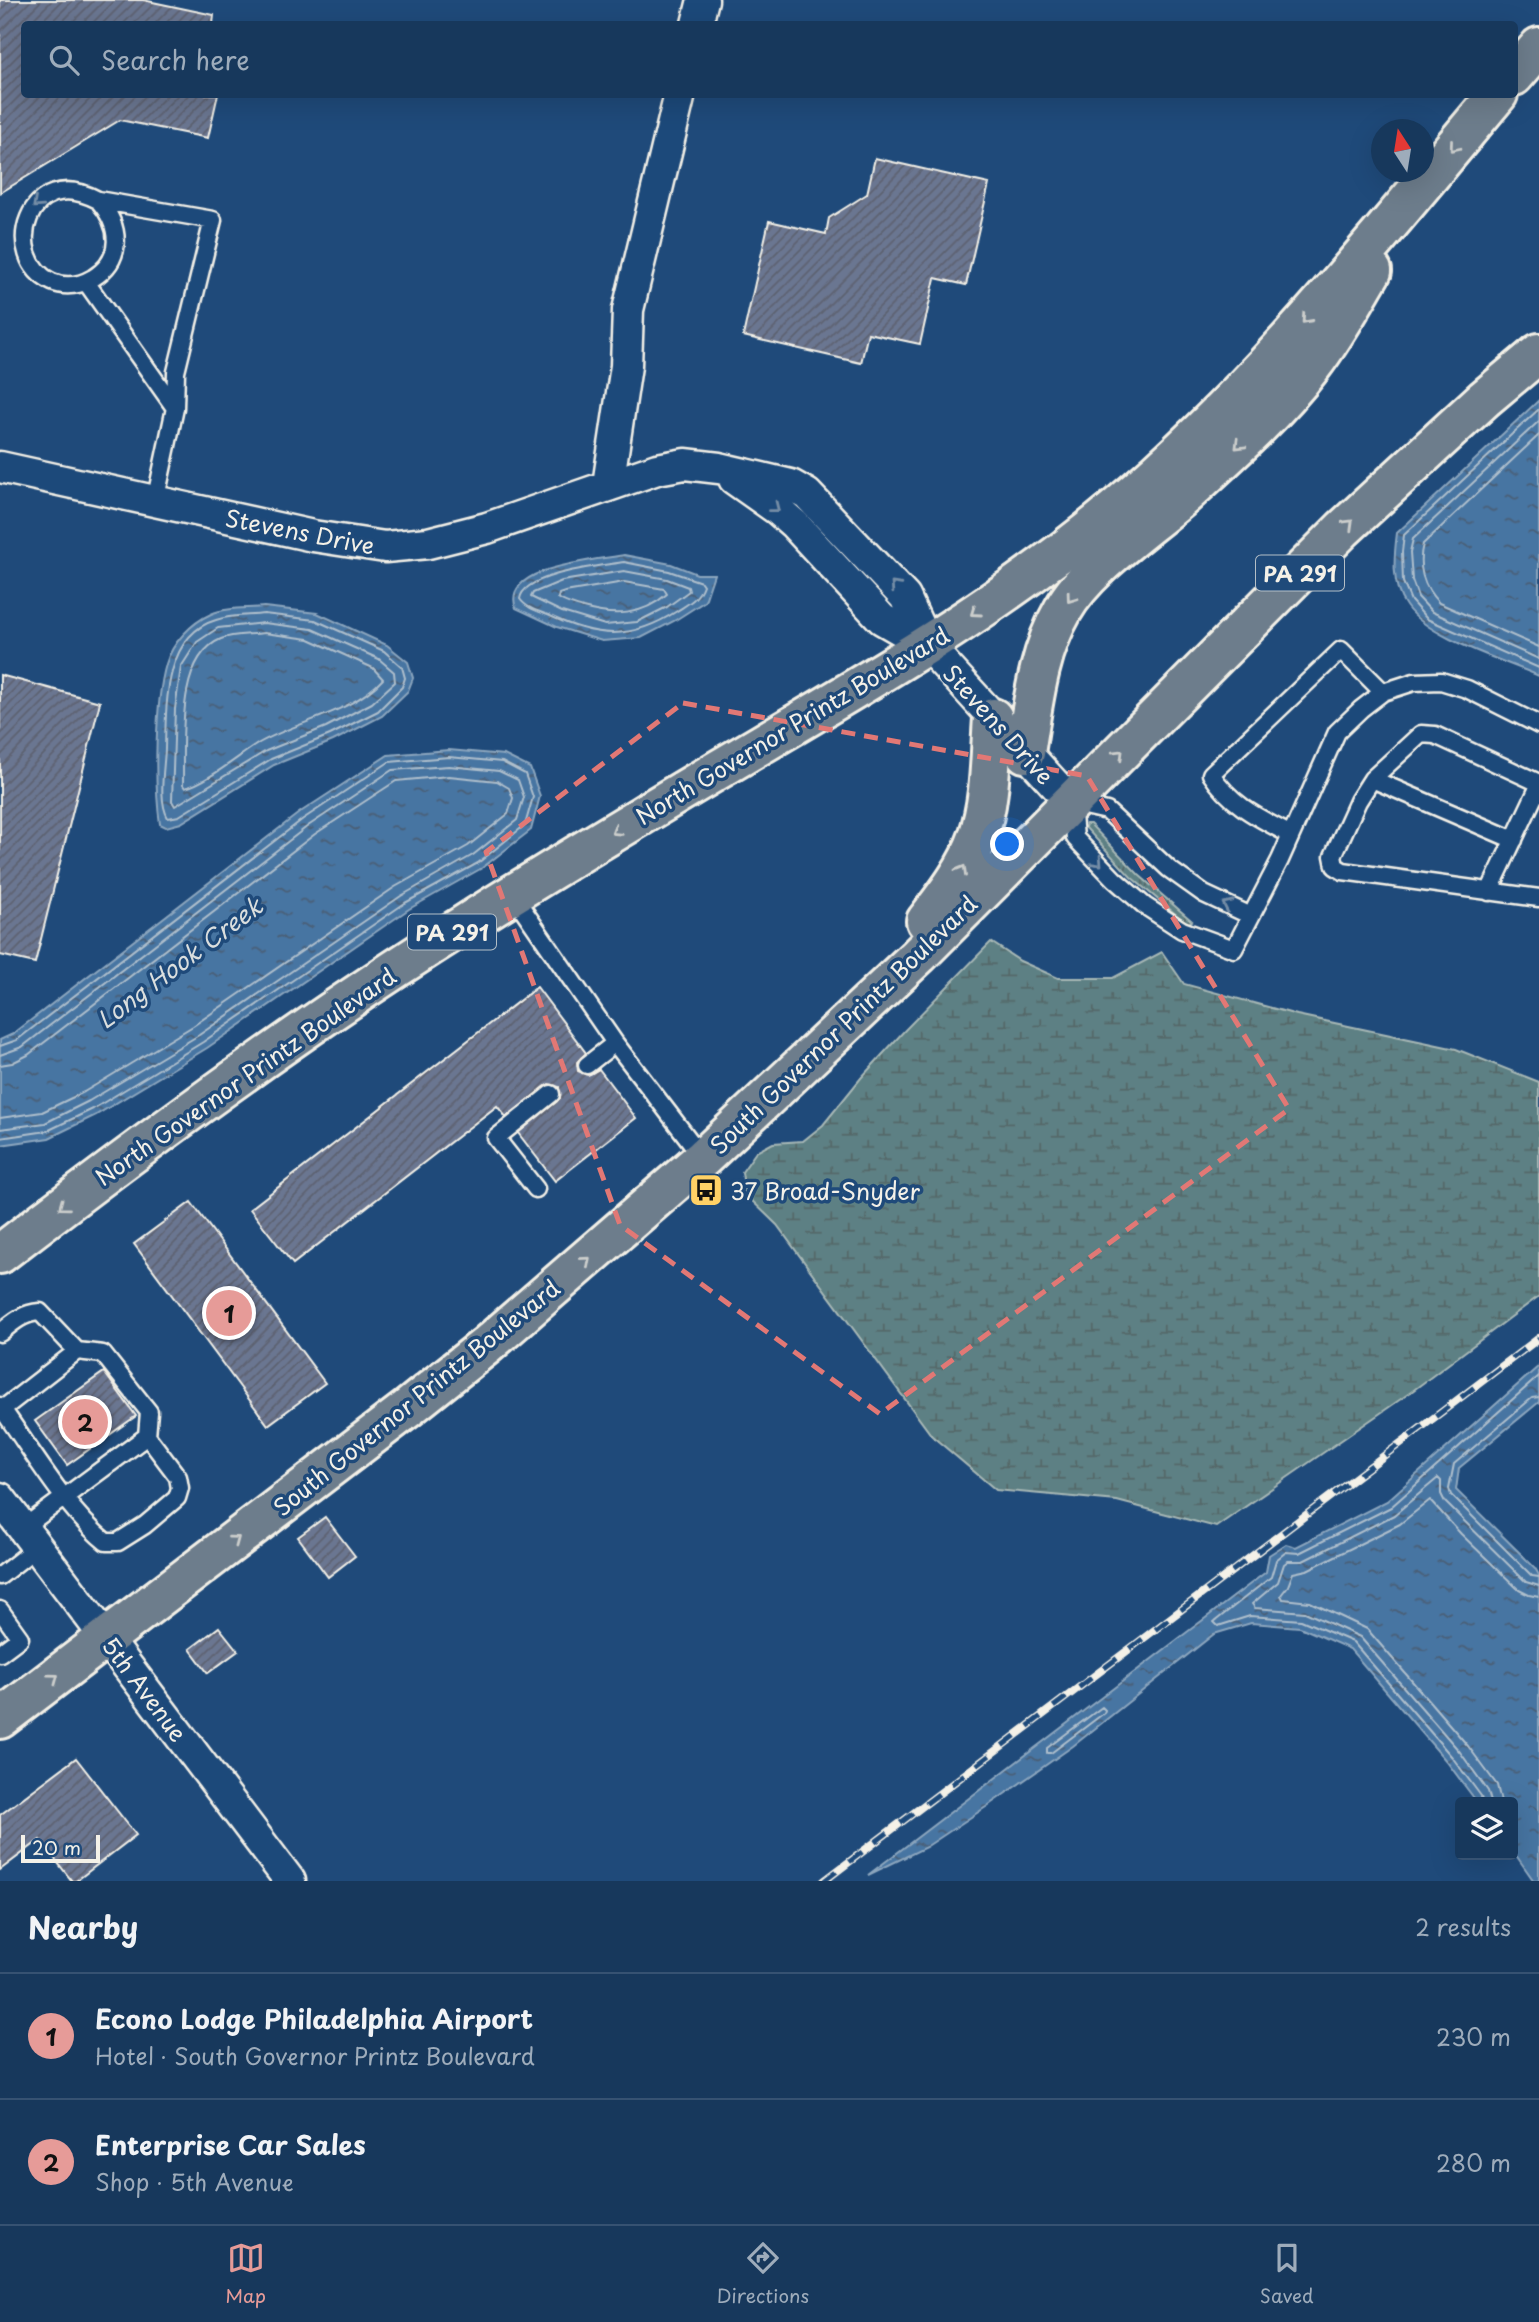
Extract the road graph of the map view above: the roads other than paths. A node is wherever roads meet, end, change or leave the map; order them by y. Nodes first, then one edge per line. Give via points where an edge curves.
1 (703, 0) edge
2 (697, 21) edge
3 (1539, 47) edge
4 (1518, 71) edge
5 (679, 98) edge
6 (1496, 98) edge
7 (1420, 188) junction
8 (98, 200) junction
9 (86, 282) junction
10 (1539, 353) edge
11 (175, 408) junction
12 (0, 467) edge
13 (608, 485) junction
14 (155, 502) junction
15 (927, 645) junction
16 (1384, 692) junction
17 (993, 718) junction
18 (1539, 725) edge
19 (1025, 752) junction
20 (1373, 779) junction
21 (1539, 785) edge
22 (1072, 803) junction
23 (1291, 835) junction
24 (1514, 840) junction
25 (1489, 892) junction
26 (513, 895) junction
27 (1539, 898) edge
28 (1251, 916) junction
29 (865, 1005) junction
30 (615, 1043) junction
31 (587, 1065) dead end
32 (551, 1094) dead end
33 (703, 1158) junction
34 (536, 1189) dead end
35 (0, 1254) edge
36 (0, 1333) edge
37 (77, 1351) junction
38 (1, 1409) edge
39 (146, 1436) junction
40 (65, 1496) junction
41 (0, 1498) edge
42 (30, 1537) junction
43 (0, 1576) edge
44 (0, 1610) edge
45 (106, 1638) junction
46 (0, 1653) edge
47 (0, 1719) edge
48 (290, 1881) edge

1 - 2 street
3 - 4 main road
5 - 13 street via 628,310 626,366
6 -> 7 main road, North Governor Printz Boulevard / PA 291
7 -> 15 main road, North Governor Printz Boulevard / PA 291 via 1271,358 1156,472 1079,538
7 -> 19 main road via 1332,337 1287,397 1229,455 1086,579 1063,608 1040,668
8 - 9 lane via 115,228 116,245 111,260
8 -> 9 lane via 83,192 51,193 28,212 22,226 20,240 31,268 56,284
8 - 11 lane via 213,220 176,372
9 - 11 lane
22 -> 10 main road, South Governor Printz Boulevard / PA 291 via 1343,529
11 - 14 lane
12 - 14 street, Stevens Drive
13 - 14 street, Stevens Drive via 487,528 428,543 385,547
13 - 15 street, Stevens Drive via 685,464 791,485 817,503 905,597
15 - 17 street, Stevens Drive
15 -> 26 main road, North Governor Printz Boulevard / PA 291
16 - 18 lane via 1414,682 1441,681
16 - 23 lane via 1337,732
16 - 23 lane via 1340,650 1211,774 1245,811
17 - 19 street, Stevens Drive
29 -> 17 main road via 971,854 985,810
19 - 22 street, Stevens Drive
20 - 21 lane via 1421,734 1435,735
20 - 24 lane
20 - 25 lane via 1333,856 1335,866 1343,871
21 - 24 lane
28 -> 22 lane via 1204,894 1107,811
22 -> 28 lane via 1076,838 1145,906 1182,930 1234,949
22 - 29 main road, South Governor Printz Boulevard / PA 291
23 - 28 lane
24 - 25 lane
25 - 27 lane
26 - 30 lane
26 -> 35 main road, North Governor Printz Boulevard / PA 291 via 294,1037
29 - 33 main road, South Governor Printz Boulevard / PA 291
30 - 31 lane
30 - 33 lane
32 - 34 lane via 496,1138
45 -> 33 main road, South Governor Printz Boulevard / PA 291 via 427,1393
36 - 37 lane via 29,1313 40,1311
37 - 38 lane
37 - 39 lane via 103,1354 149,1412
38 - 40 lane
39 - 40 lane
39 - 40 lane via 178,1477 180,1488 177,1498 145,1525 118,1542 106,1542
40 - 42 lane
41 - 42 street, 5th Avenue
42 - 43 lane
42 - 45 street, 5th Avenue
44 - 46 lane via 20,1638
47 -> 45 main road, South Governor Printz Boulevard / PA 291
45 - 48 street, 5th Avenue

